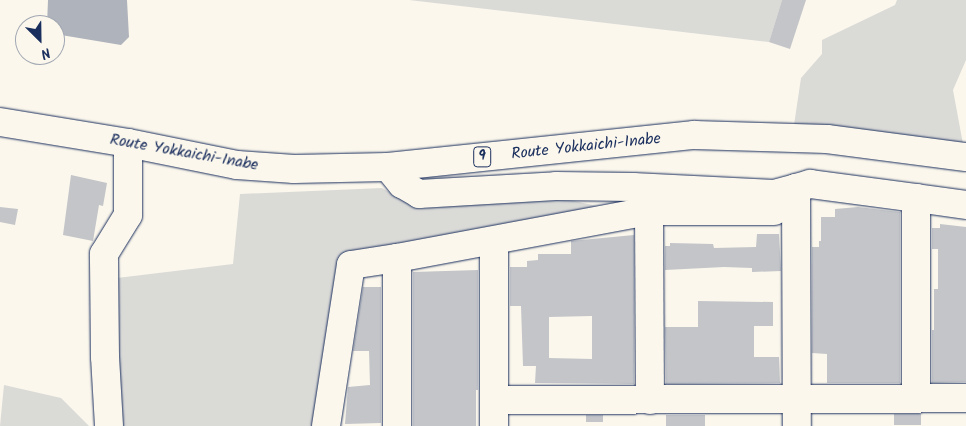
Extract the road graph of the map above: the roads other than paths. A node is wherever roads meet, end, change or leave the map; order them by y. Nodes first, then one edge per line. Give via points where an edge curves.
1 (0, 122) edge
2 (128, 143) junction
3 (966, 157) edge
4 (388, 167) junction
5 (916, 198) junction
6 (796, 200) junction
7 (966, 205) edge
8 (649, 211) junction
9 (494, 241) junction
10 (398, 258) junction
11 (916, 398) junction
12 (966, 398) edge
13 (650, 400) junction
14 (494, 413) edge
15 (797, 413) edge
16 (109, 426) edge
17 (326, 426) edge
18 (396, 426) edge

1 - 2 street, Route Yokkaichi-Inabe / 9
2 - 4 street, Route Yokkaichi-Inabe / 9 via 237,165 294,169
2 - 16 street via 128,215 104,254
3 - 4 street, Route Yokkaichi-Inabe / 9 via 827,140 694,136
4 - 6 street via 402,184 419,194 556,186 633,187 774,194
5 - 6 street via 810,184
5 - 7 street
5 - 11 street
6 - 8 street
6 - 15 street
8 - 9 street
8 - 13 street
9 - 10 street
9 - 14 street
10 - 17 street via 351,265
10 - 18 street
11 - 12 street
11 - 15 street
13 - 14 street
13 - 15 street

